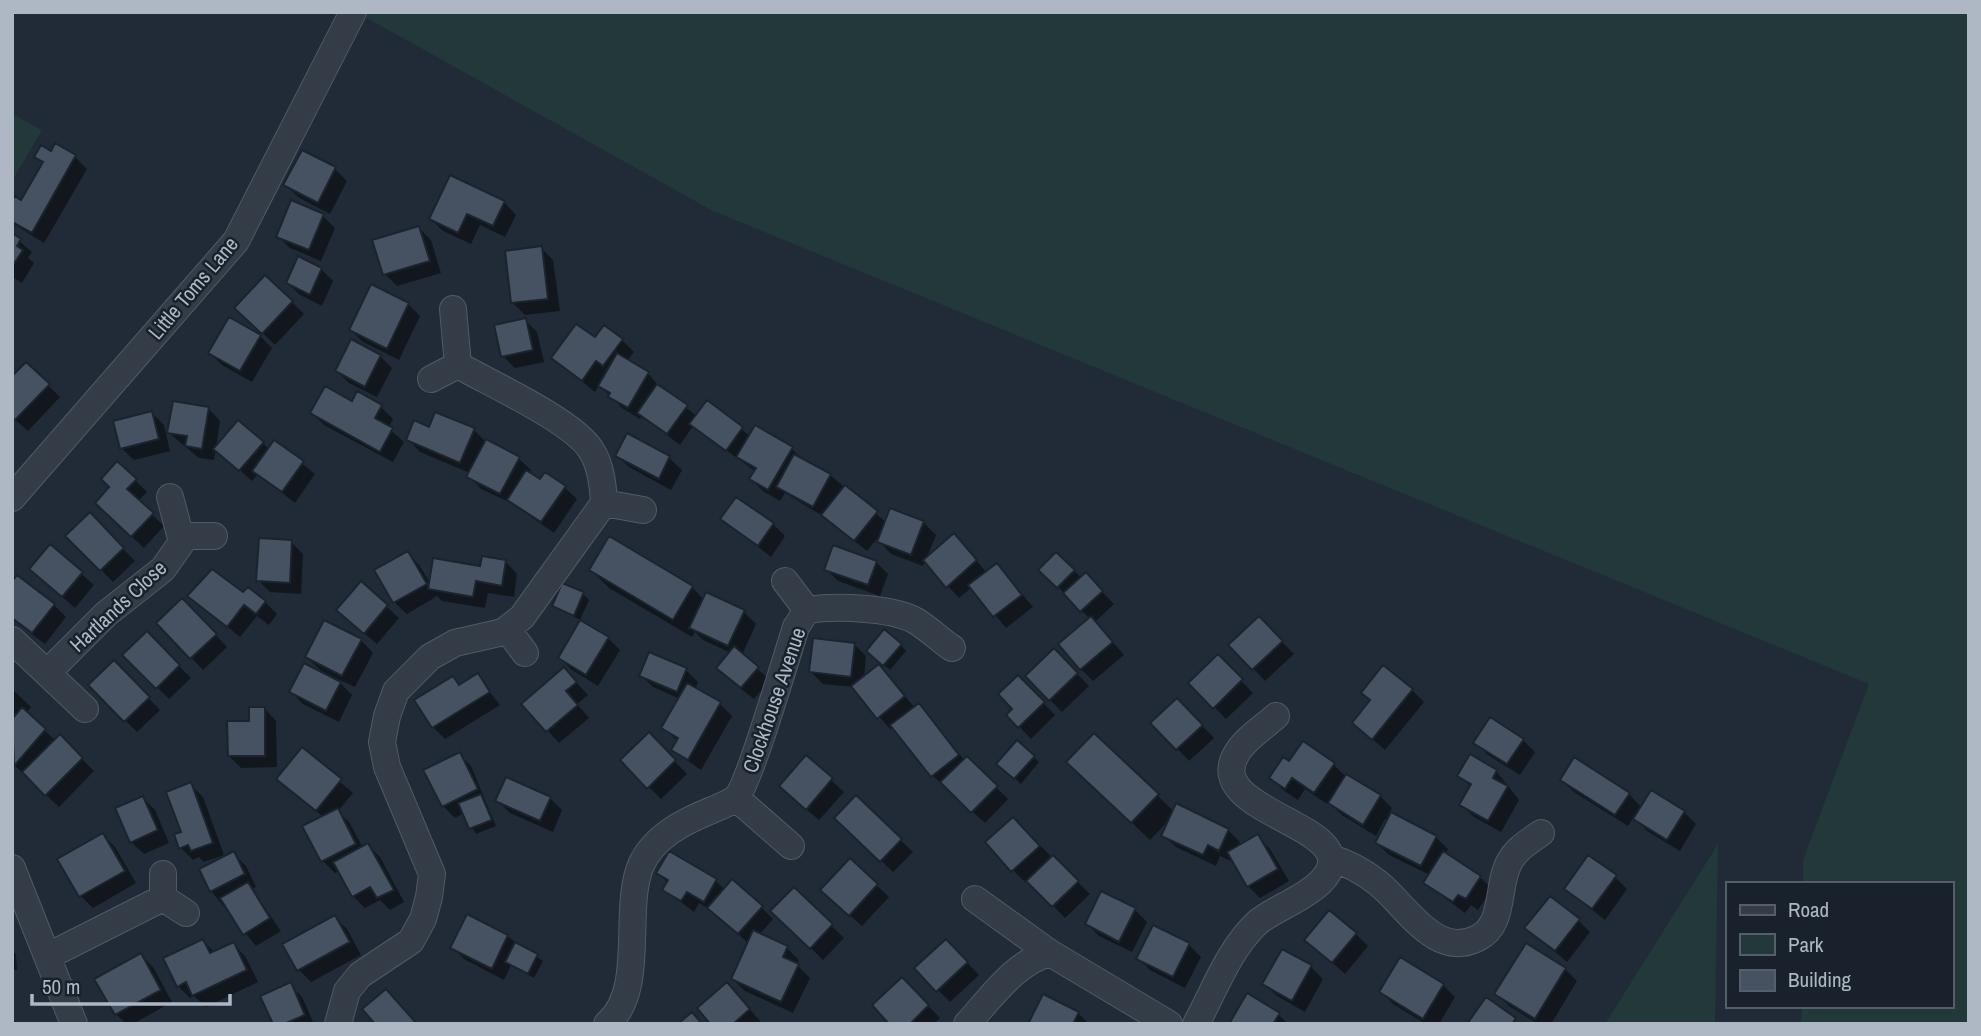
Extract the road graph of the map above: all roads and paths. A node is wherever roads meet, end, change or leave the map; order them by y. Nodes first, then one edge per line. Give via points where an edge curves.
1 (353, 12) edge
2 (453, 309) dead end
3 (458, 365) junction
4 (431, 379) dead end
5 (170, 496) dead end
6 (12, 498) edge
7 (604, 503) junction
8 (643, 510) dead end
9 (182, 536) junction
10 (214, 536) dead end
11 (785, 581) dead end
12 (807, 610) junction
13 (507, 629) junction
14 (12, 640) edge
15 (952, 648) dead end
16 (525, 653) dead end
17 (47, 673) junction
18 (85, 709) dead end
19 (1276, 716) dead end
20 (736, 798) junction
21 (1541, 832) dead end
22 (791, 846) dead end
23 (1331, 858) junction
24 (12, 868) edge
25 (975, 899) dead end
26 (186, 913) dead end
27 (1050, 953) junction
28 (48, 956) junction
29 (74, 1024) edge
30 (338, 1024) edge
31 (607, 1024) edge
32 (967, 1024) edge
33 (1169, 1024) edge
34 (1196, 1024) edge

1 - 6 street, Little Toms Lane via 236,241
2 - 3 street
3 - 4 street
3 - 7 street via 574,431 591,450 603,482
5 - 9 street
7 - 8 street
7 - 13 street via 522,617
9 - 10 street
9 - 17 street, Hartlands Close via 183,542 163,569 106,614
11 - 12 street, Clockhouse Avenue
12 - 15 street, Clockhouse Avenue via 828,607 885,612 915,620
12 - 20 street, Clockhouse Avenue via 796,627 747,782
13 - 16 street
13 - 30 street via 455,643 430,657 396,691 382,742 387,766 432,874 429,897 411,941 360,975 347,991
14 - 17 street
17 - 18 street
19 - 23 street via 1237,752 1234,778 1242,793 1324,845
20 - 22 street
20 - 31 street, Clockhouse Avenue via 680,824 642,863 624,1000
21 - 23 street via 1508,863 1487,932 1462,942 1443,941 1428,933 1377,883
23 - 34 street via 1329,871 1315,886 1258,922 1238,946
24 - 28 street
25 - 27 street
26 - 28 street via 163,886
27 - 32 street via 1021,967
27 - 33 street
28 - 29 street

